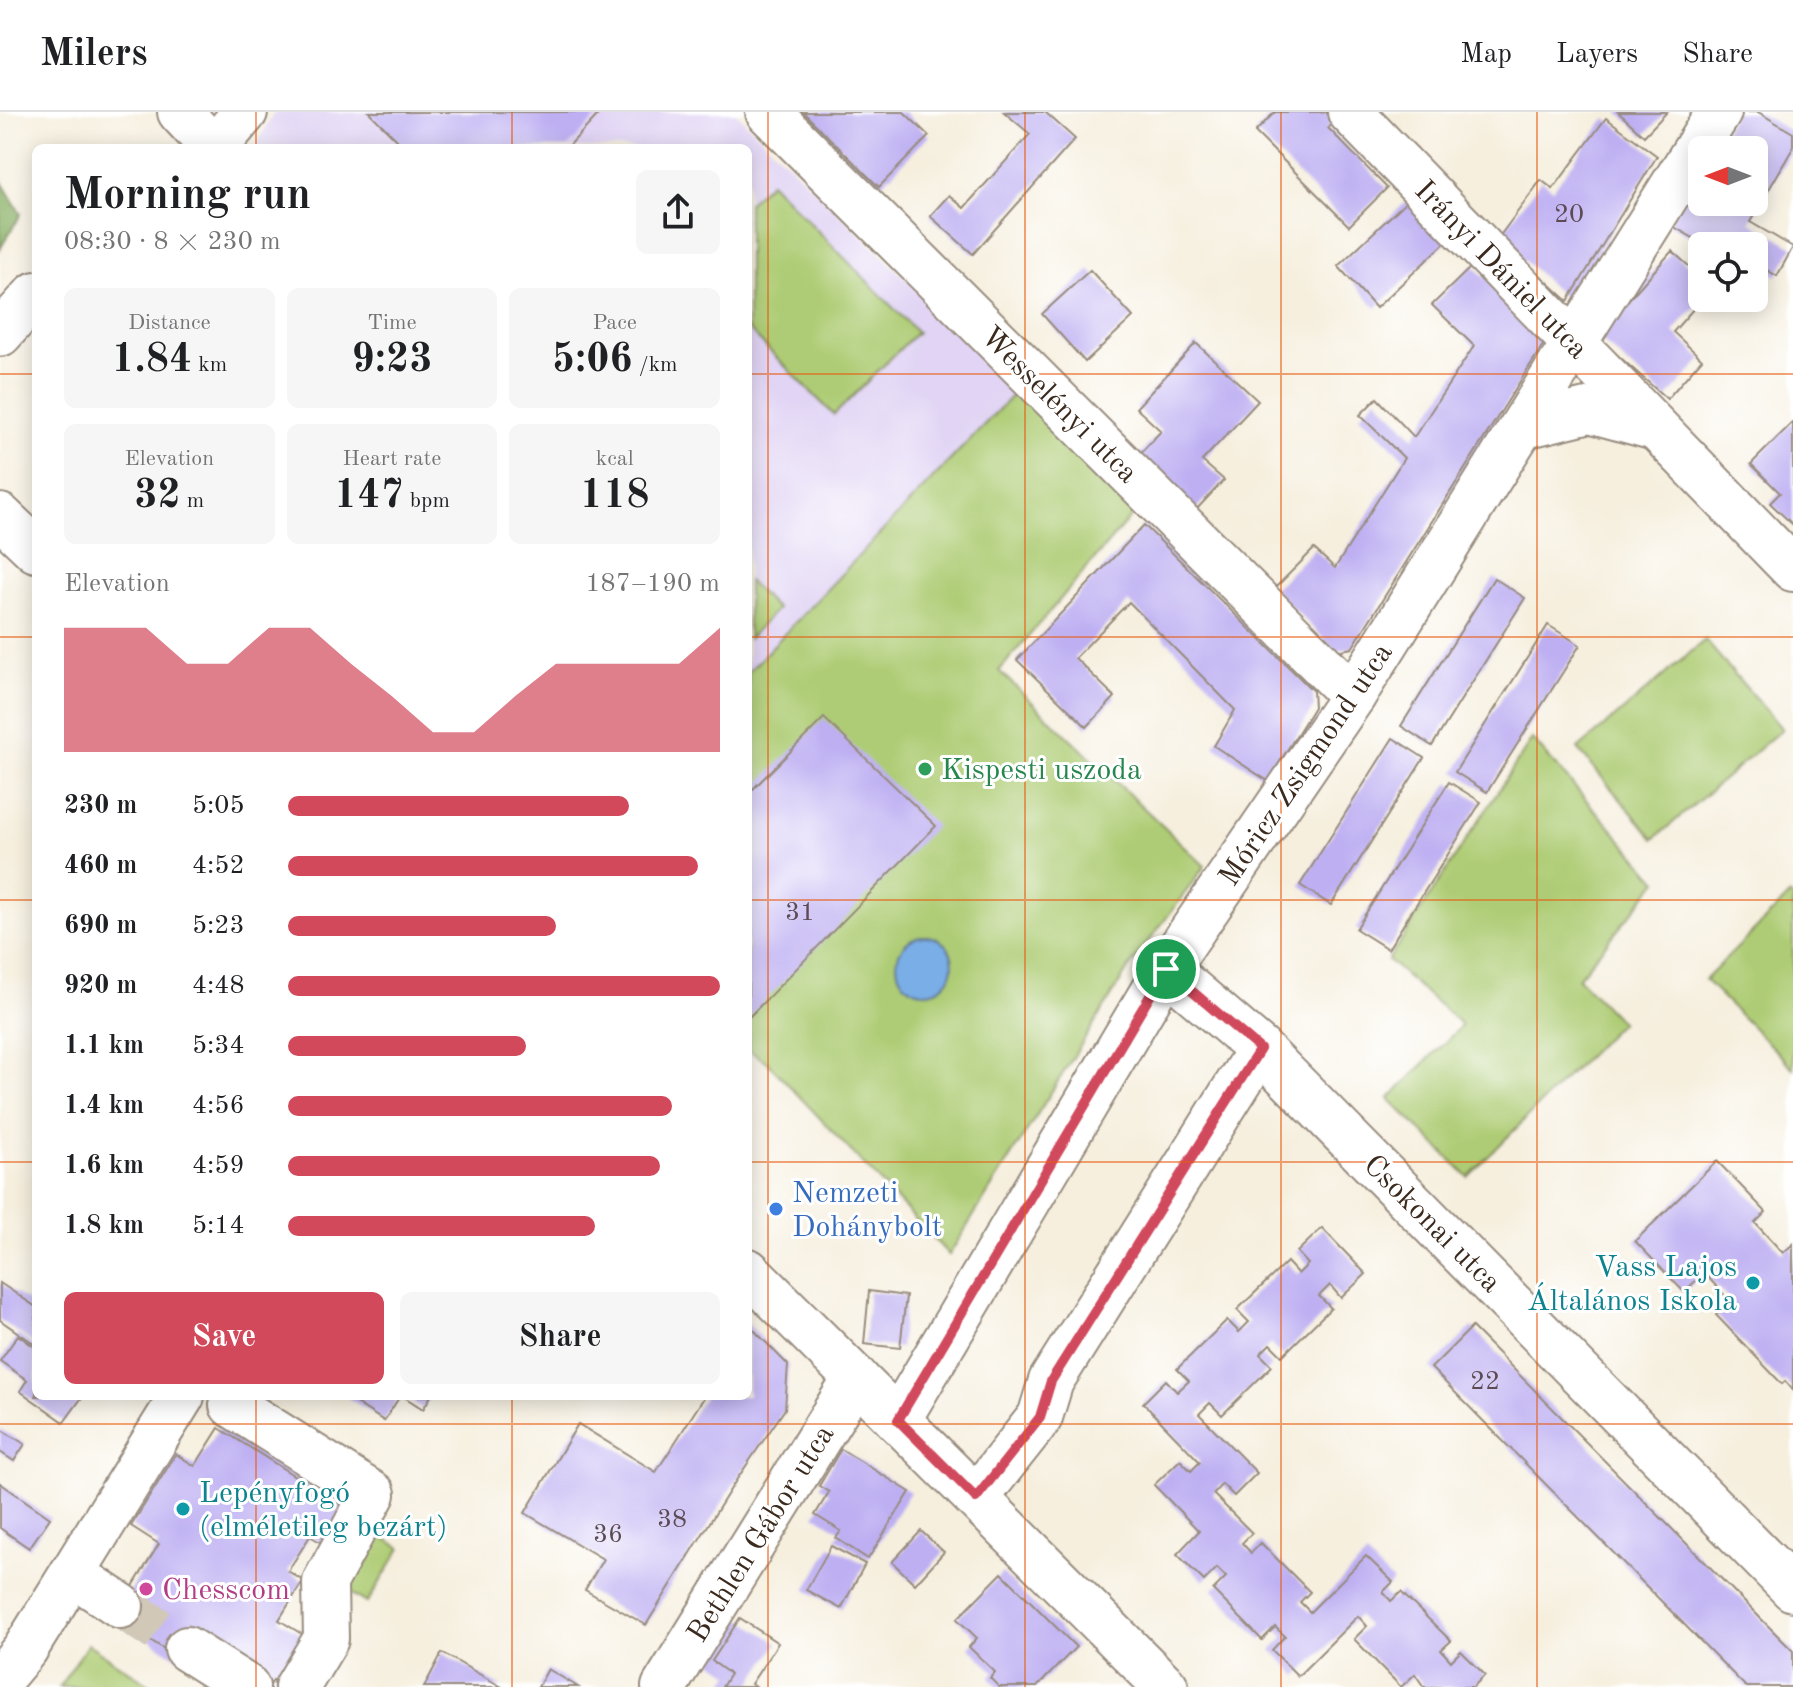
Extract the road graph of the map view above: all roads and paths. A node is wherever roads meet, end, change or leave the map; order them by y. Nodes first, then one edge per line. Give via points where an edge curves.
1 (180, 112) edge
2 (245, 112) edge
3 (768, 112) edge
4 (1350, 112) edge
5 (1719, 112) edge
6 (210, 144) edge
7 (217, 144) edge
8 (32, 298) edge
9 (0, 334) edge
10 (1575, 344) junction
11 (1525, 426) junction
12 (1652, 427) junction
13 (0, 516) edge
14 (32, 546) edge
15 (1793, 569) edge
16 (1353, 696) junction
17 (1166, 969) junction
18 (1260, 1049) junction
19 (752, 1275) edge
20 (856, 1378) junction
21 (180, 1400) edge
22 (232, 1405) dead end
23 (898, 1420) junction
24 (976, 1498) junction
25 (73, 1574) junction
26 (1793, 1589) edge
27 (121, 1606) tunnel mouth
28 (187, 1649) tunnel mouth
29 (0, 1679) edge
30 (1146, 1679) edge
31 (247, 1687) edge
32 (297, 1687) edge
33 (664, 1687) edge

1 - 6 street
2 - 7 street
3 - 16 street, Wesselényi utca
4 - 10 street, Irányi Dániel utca
5 - 10 street, Móricz Zsigmond utca
8 - 9 street
10 - 11 street, Móricz Zsigmond utca
10 - 12 street, Irányi Dániel utca
11 - 12 street, Irányi Dániel utca via 1590,410
11 - 16 street, Móricz Zsigmond utca
12 - 15 street, Irányi Dániel utca
13 - 14 street
16 - 17 street, Móricz Zsigmond utca
17 - 18 street, Csokonai utca
17 - 23 street, Móricz Zsigmond utca
18 - 24 street via 1051,1381 1040,1417
18 - 26 street, Csokonai utca
19 - 20 street
20 - 23 street
20 - 33 street, Bethlen Gábor utca
21 - 25 street
22 - 32 street via 373,1494 325,1582 326,1639
23 - 24 street
24 - 30 street
25 - 27 street
25 - 29 street
28 - 31 street

